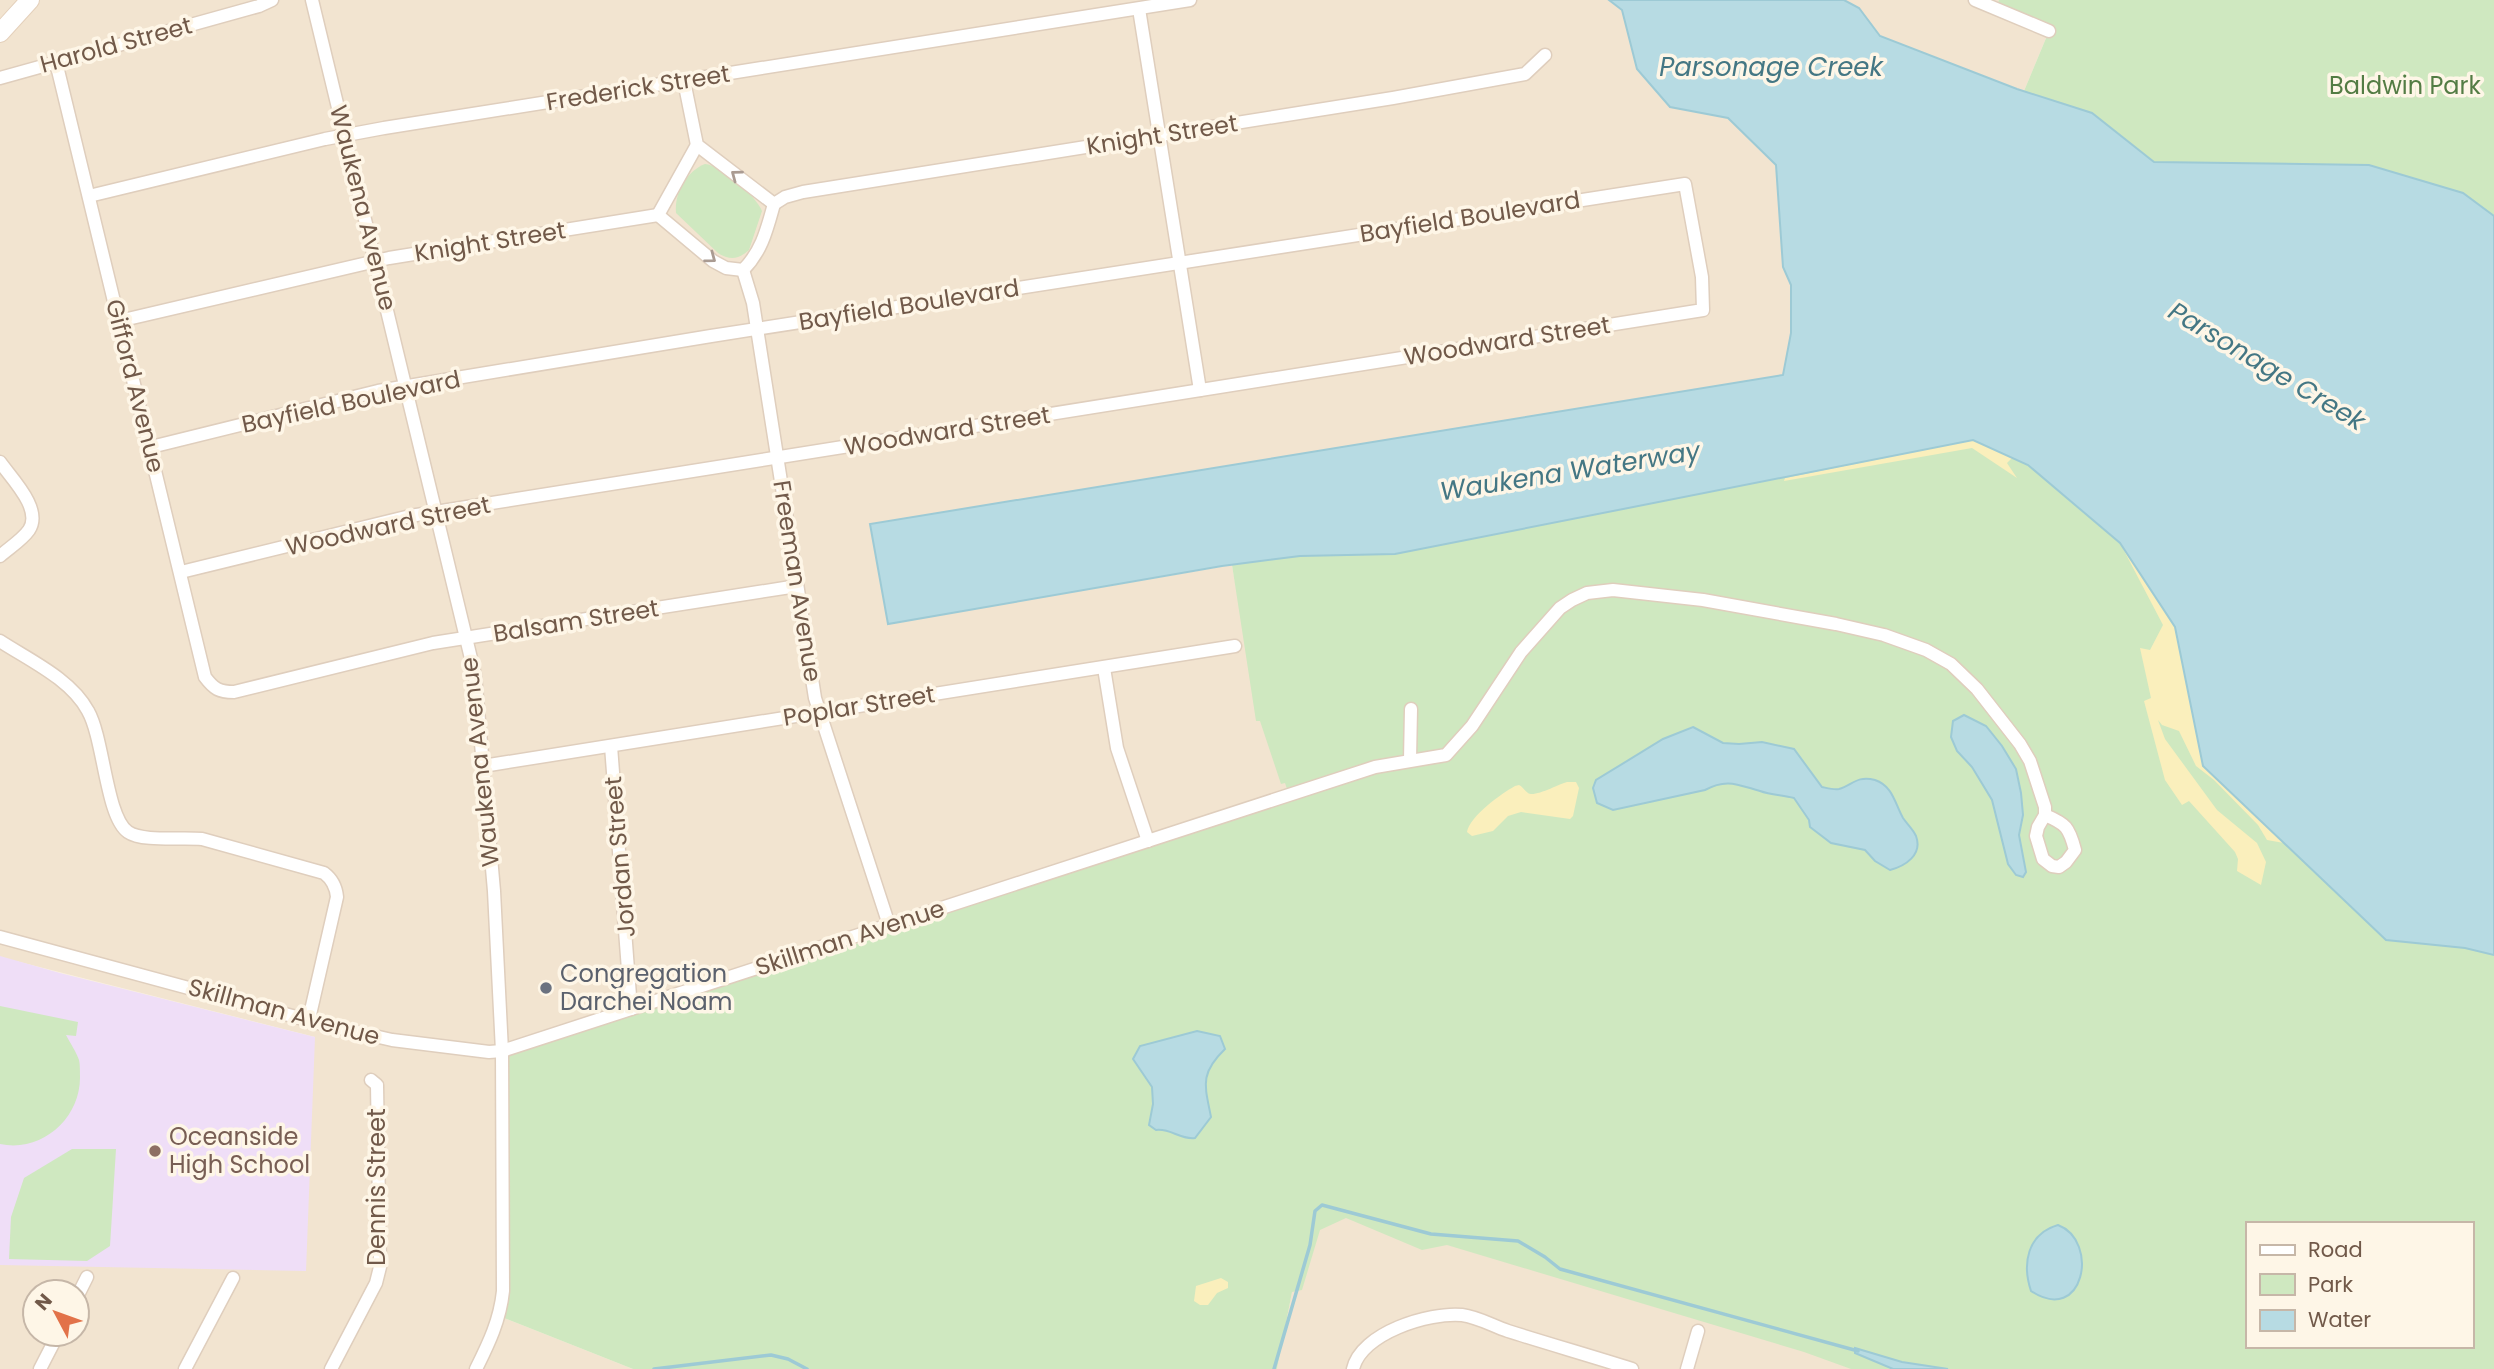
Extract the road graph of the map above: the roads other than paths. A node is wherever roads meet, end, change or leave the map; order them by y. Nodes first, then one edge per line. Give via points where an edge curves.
1 (30, 0) edge
2 (272, 0) edge
3 (312, 0) edge
4 (1190, 0) edge
5 (1975, 0) edge
6 (1997, 4) edge
7 (1139, 9) junction
8 (2049, 31) dead end
9 (0, 33) edge
10 (1545, 55) dead end
11 (56, 62) junction
12 (0, 78) edge
13 (684, 81) junction
14 (345, 136) junction
15 (1160, 136) junction
16 (697, 145) junction
17 (89, 196) junction
18 (774, 204) junction
19 (658, 215) junction
20 (376, 262) junction
21 (1180, 263) junction
22 (743, 270) junction
23 (1703, 297) joint
24 (119, 321) junction
25 (757, 329) junction
26 (406, 387) junction
27 (1200, 390) junction
28 (151, 447) junction
29 (777, 458) junction
30 (0, 462) edge
31 (436, 513) junction
32 (0, 556) edge
33 (181, 572) junction
34 (797, 586) junction
35 (466, 638) junction
36 (0, 641) edge
37 (1235, 646) dead end
38 (1104, 668) junction
39 (234, 692) joint
40 (1411, 709) dead end
41 (821, 713) junction
42 (611, 746) junction
43 (1410, 760) junction
44 (483, 766) junction
45 (2045, 815) dead end
46 (1148, 841) junction
47 (889, 925) junction
48 (0, 937) edge
49 (631, 1009) junction
50 (309, 1019) junction
51 (502, 1051) junction
52 (371, 1080) dead end
53 (233, 1278) dead end
54 (1698, 1331) dead end
55 (51, 1348) edge
56 (40, 1369) edge
57 (185, 1369) edge
58 (331, 1369) edge
59 (476, 1369) edge
60 (1353, 1369) edge
61 (1632, 1369) edge
62 (1687, 1369) edge

1 - 9 main road
2 - 11 street, Harold Street
3 - 14 street, Waukena Avenue
4 - 7 street, Frederick Street
5 - 6 street
6 - 8 street
7 - 13 street, Frederick Street
7 - 15 street
10 - 15 street, Knight Street via 1525,74
11 - 12 street, Harold Street
11 - 17 street, Gifford Avenue
13 - 14 street, Frederick Street
13 - 16 street
14 - 17 street, Frederick Street
14 - 20 street, Waukena Avenue
15 - 18 street, Knight Street via 803,192
15 - 21 street
18 -> 16 street
16 - 19 street
17 - 24 street, Gifford Avenue
18 - 22 street via 762,245
19 - 20 street, Knight Street
19 -> 22 street via 713,261
20 - 24 street, Knight Street
20 - 26 street, Waukena Avenue
21 - 23 street, Bayfield Boulevard via 1685,184
21 - 25 street, Bayfield Boulevard
21 - 27 street
22 - 25 street, Freeman Avenue
23 - 27 street, Woodward Street via 1703,310
24 - 28 street, Gifford Avenue
25 - 26 street, Bayfield Boulevard
25 - 29 street, Freeman Avenue
26 - 28 street, Bayfield Boulevard
26 - 31 street, Waukena Avenue
27 - 29 street, Woodward Street
28 - 33 street, Gifford Avenue
29 - 31 street, Woodward Street
29 - 34 street, Freeman Avenue
30 - 32 street via 33,518 30,529
31 - 33 street, Woodward Street
31 - 35 street, Waukena Avenue
33 - 39 street, Gifford Avenue via 205,677 213,688
34 - 35 street, Balsam Street
34 - 41 street, Freeman Avenue
35 - 39 street, Balsam Street
35 - 44 street, Waukena Avenue via 475,675
36 - 50 street via 64,682 88,710 100,741 115,816 128,832 142,838 202,839 330,878 337,897
37 - 38 street, Poplar Street
38 - 41 street, Poplar Street
38 - 46 street via 1117,748
40 - 43 street
41 - 42 street, Poplar Street
41 - 47 street, Freeman Avenue
42 - 44 street, Poplar Street
42 - 49 street, Jordan Street
43 - 45 street, Skillman Avenue via 1446,755 1455,747 1521,652 1560,608 1587,593 1613,590 1703,600 1836,624 1926,650 1951,664 2020,744 2038,782
43 - 46 street, Skillman Avenue via 1375,767
44 - 51 street, Waukena Avenue
46 - 47 street, Skillman Avenue
47 - 49 street, Skillman Avenue
48 - 50 street, Skillman Avenue
49 - 51 street, Skillman Avenue
50 - 51 street, Skillman Avenue via 392,1040
51 - 59 street, Waukena Avenue via 503,1291 493,1335
52 - 58 street, Dennis Street via 377,1084 380,1267
53 - 57 street
54 - 62 street
55 - 56 street
60 - 61 street via 1354,1361 1373,1339 1388,1331 1462,1315

